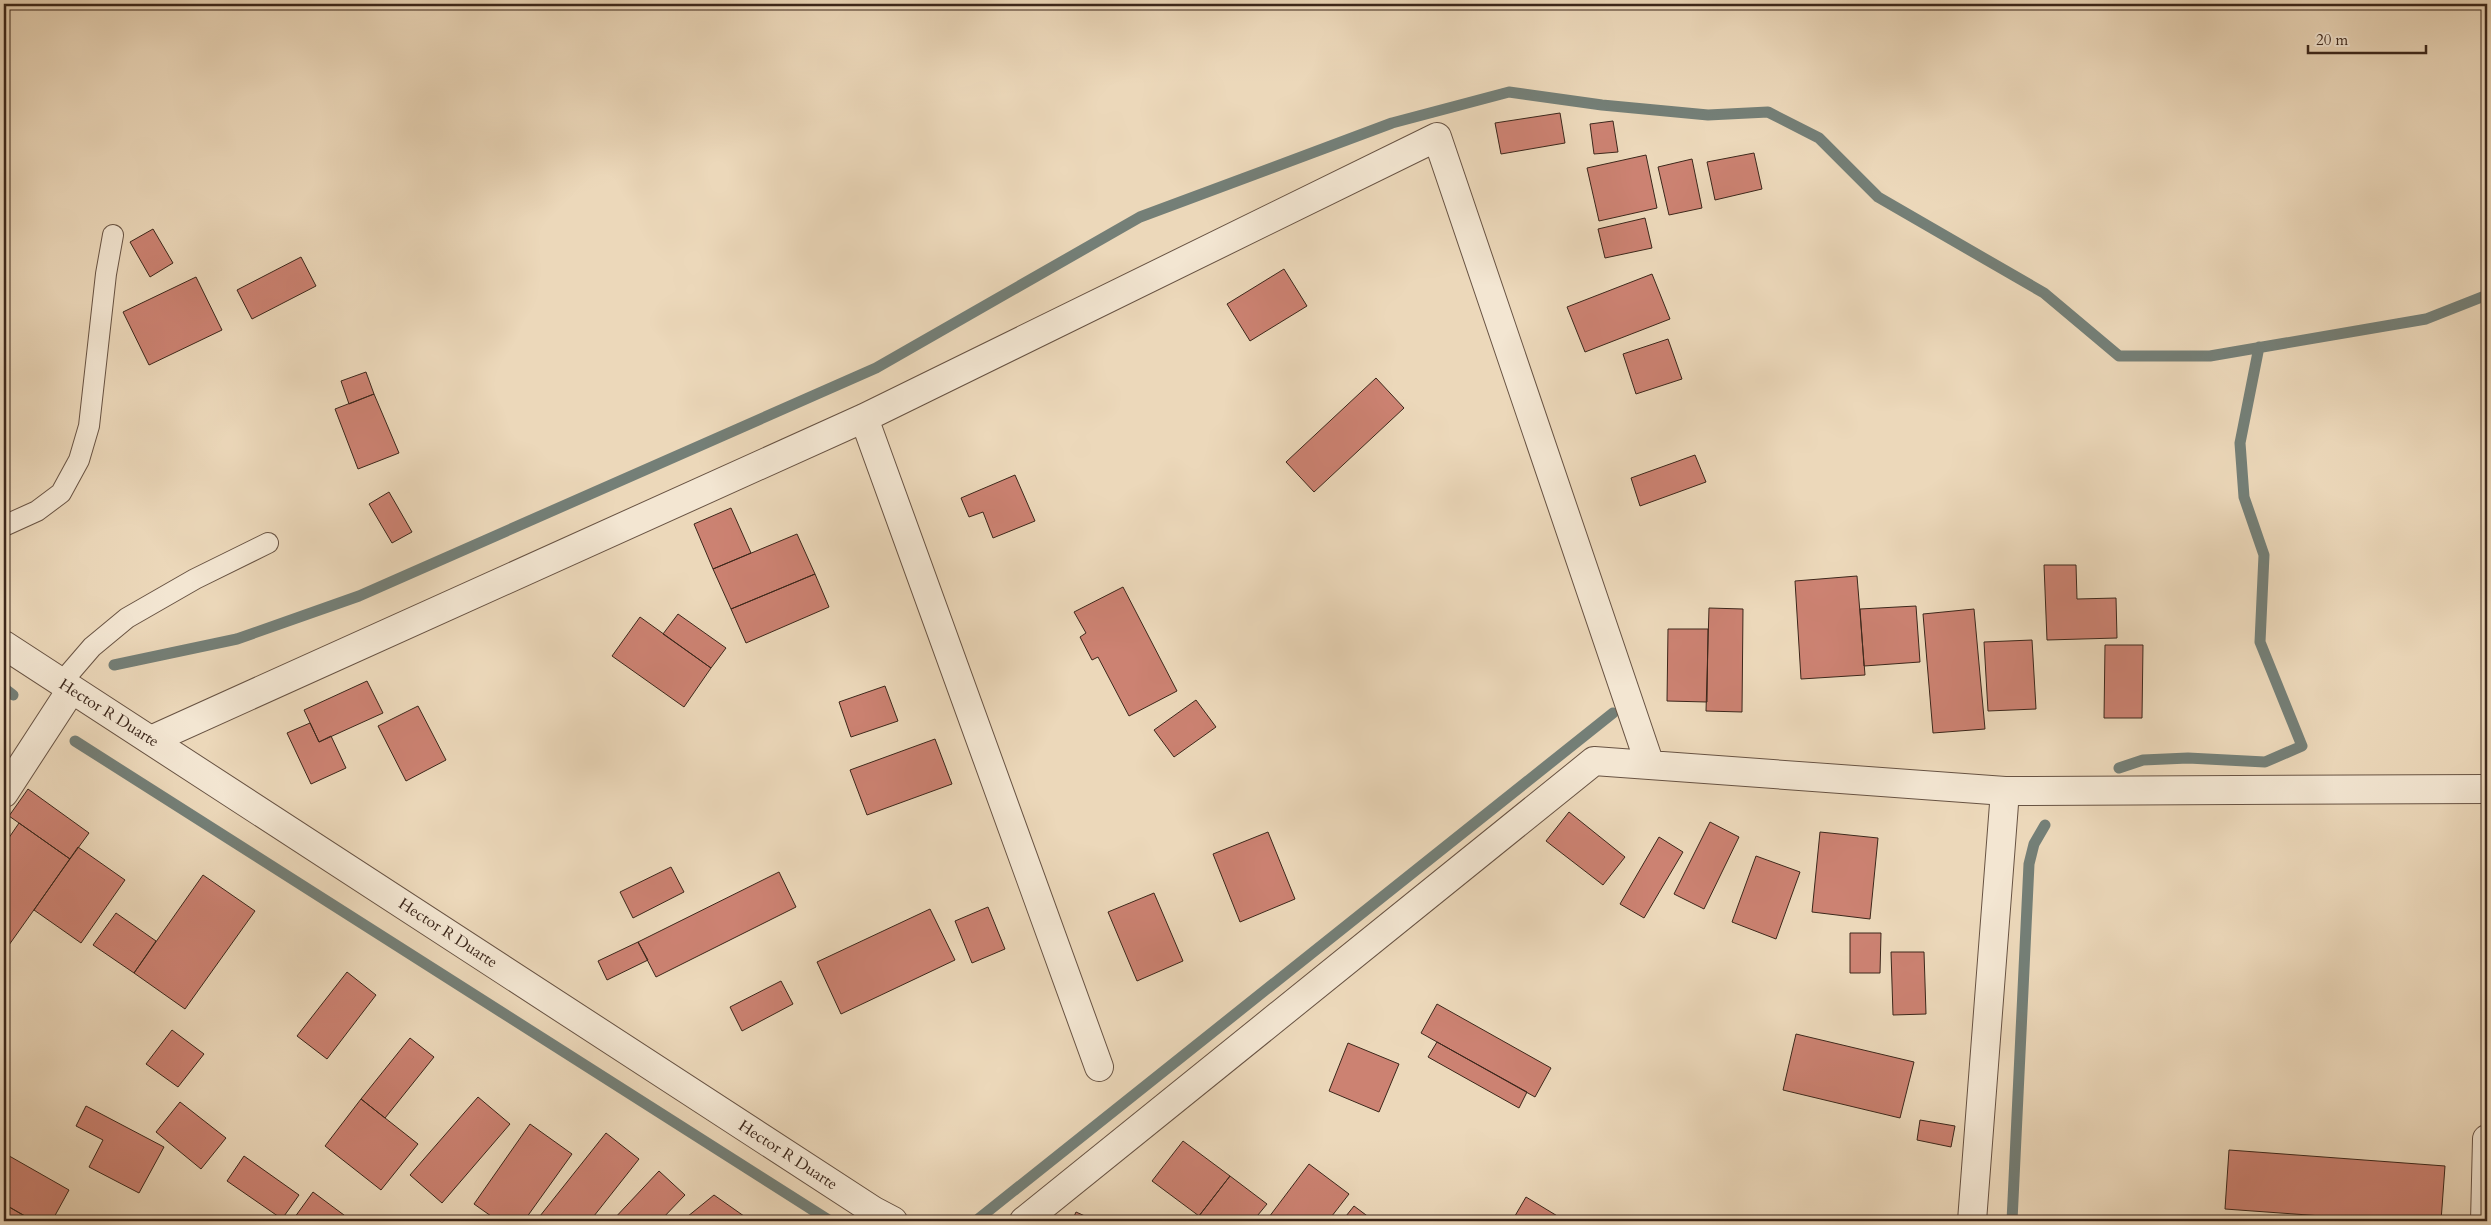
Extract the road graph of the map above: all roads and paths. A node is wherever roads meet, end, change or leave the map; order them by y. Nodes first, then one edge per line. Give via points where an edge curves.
1 (113, 235) dead end
2 (864, 418) junction
3 (4, 526) edge
4 (268, 543) dead end
5 (4, 645) edge
6 (66, 686) junction
7 (152, 740) junction
8 (1650, 765) junction
9 (2487, 789) edge
10 (2005, 791) junction
11 (4, 793) edge
12 (1099, 1067) dead end
13 (2487, 1139) edge
14 (893, 1221) edge
15 (1024, 1221) edge
16 (1972, 1221) edge
17 (2485, 1221) edge

1 - 3 lane via 89,426 79,460 61,493 37,511
2 - 7 street
2 - 8 street via 1437,136
2 - 12 street
4 - 6 lane via 127,618 92,648
5 - 6 street, Hector R Duarte
6 - 7 street, Hector R Duarte
6 - 11 street
7 - 14 street, Hector R Duarte via 865,1206
8 - 10 street
8 - 15 street via 1594,761
9 - 10 street
10 - 16 street
13 - 17 street

